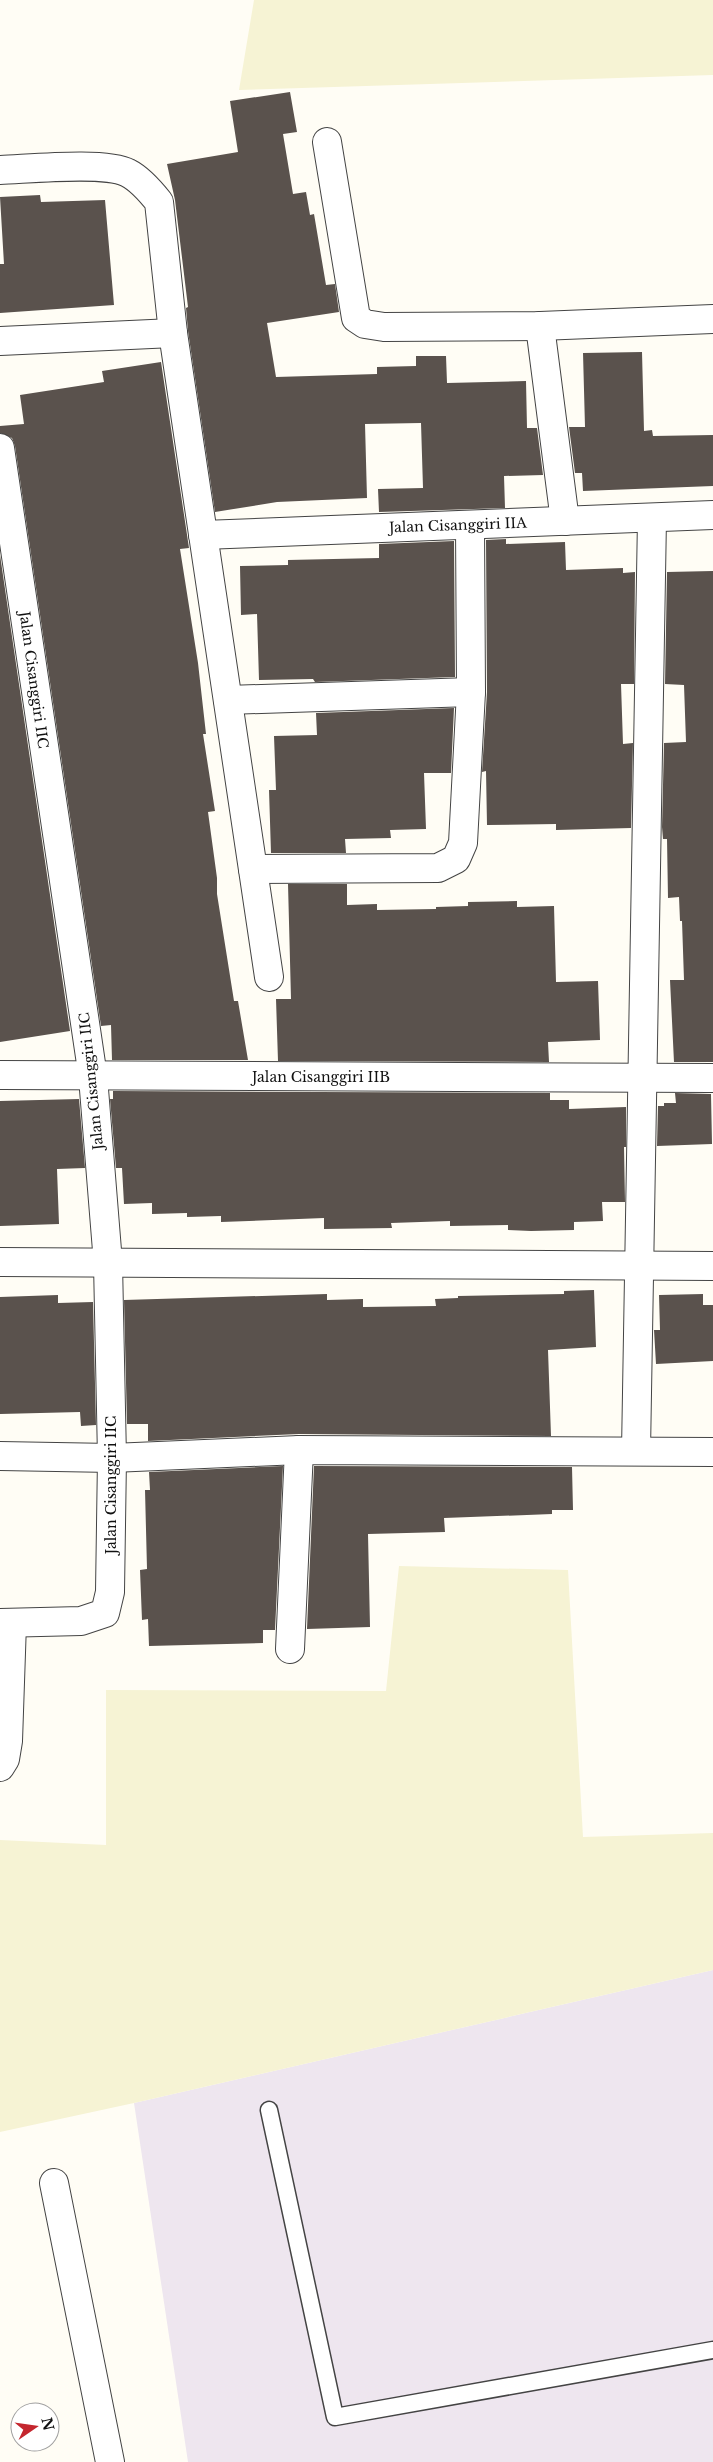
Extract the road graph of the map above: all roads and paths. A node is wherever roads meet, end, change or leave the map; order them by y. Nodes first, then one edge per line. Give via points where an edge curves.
1 (327, 142) dead end
2 (0, 170) edge
3 (713, 319) edge
4 (540, 326) junction
5 (173, 333) junction
6 (0, 341) edge
7 (0, 448) edge
8 (713, 516) edge
9 (652, 518) junction
10 (565, 522) junction
11 (470, 525) junction
12 (203, 535) junction
13 (472, 692) junction
14 (228, 700) junction
15 (253, 870) junction
16 (269, 977) dead end
17 (0, 1075) edge
18 (93, 1076) junction
19 (642, 1078) junction
20 (713, 1078) edge
21 (0, 1262) edge
22 (108, 1263) junction
23 (639, 1265) junction
24 (713, 1266) edge
25 (299, 1450) junction
26 (636, 1451) junction
27 (713, 1452) edge
28 (0, 1456) edge
29 (112, 1458) junction
30 (6, 1623) edge
31 (290, 1650) dead end
32 (0, 1768) edge
33 (269, 2110) dead end
34 (54, 2183) dead end
35 (713, 2350) edge
36 (110, 2462) edge

1 - 4 street via 356,318 366,324 384,327
2 - 5 street via 110,167 129,173 149,190 159,202
3 - 4 street
4 - 10 street
5 - 6 street
5 - 12 street
7 - 18 street, Jalan Cisanggiri IIC
8 - 9 street, Jalan Cisanggiri IIA
9 - 10 street, Jalan Cisanggiri IIA
9 - 19 street
10 - 11 street, Jalan Cisanggiri IIA
11 - 12 street, Jalan Cisanggiri IIA
11 - 13 street
12 - 14 street
13 - 14 street
13 - 15 street via 463,843 456,859 438,868
14 - 15 street
15 - 16 street
17 - 18 street, Jalan Cisanggiri IIB
18 - 19 street, Jalan Cisanggiri IIB
18 - 22 street, Jalan Cisanggiri IIC
19 - 20 street
19 - 23 street
21 - 22 street
22 - 23 street
22 - 29 street, Jalan Cisanggiri IIC
23 - 24 street
23 - 26 street
25 - 26 street
25 - 29 street
25 - 31 street
26 - 27 street
28 - 29 street
29 - 30 street, Jalan Cisanggiri IIC via 110,1592 105,1613 81,1621
30 - 32 street via 8,1740
33 - 35 lane via 335,2417
34 - 36 street

